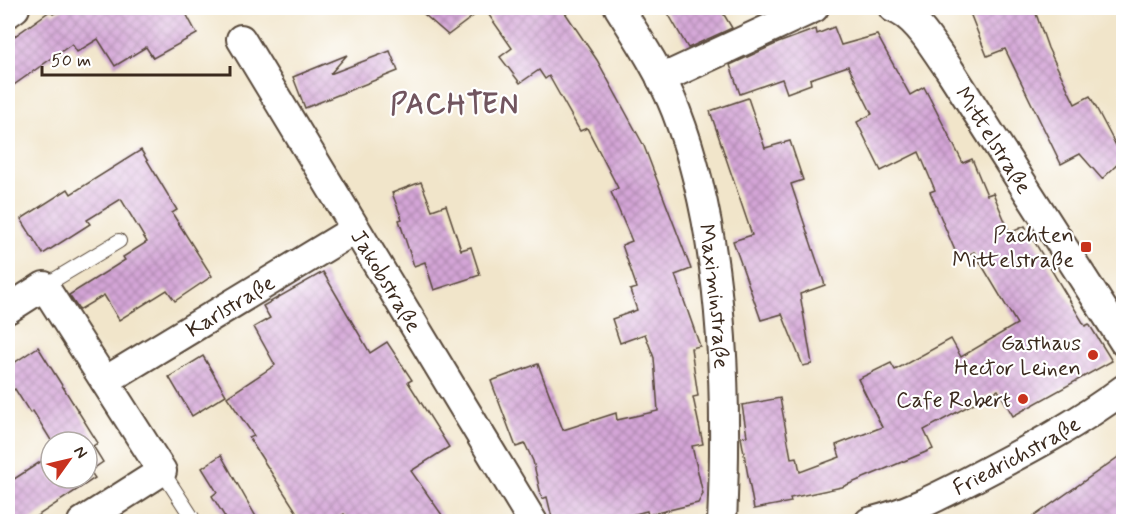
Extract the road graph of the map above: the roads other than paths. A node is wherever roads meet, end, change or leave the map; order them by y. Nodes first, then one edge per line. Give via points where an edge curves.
1 (15, 8) edge
2 (619, 8) edge
3 (814, 8) edge
4 (900, 9) edge
5 (8, 14) edge
6 (241, 39) dead end
7 (661, 79) junction
8 (354, 230) junction
9 (119, 241) dead end
10 (44, 286) junction
11 (8, 309) edge
12 (1124, 342) edge
13 (105, 381) junction
14 (1124, 389) edge
15 (162, 471) junction
16 (82, 522) edge
17 (195, 522) edge
18 (533, 522) edge
19 (722, 522) edge
20 (869, 522) edge

1 - 5 street
2 - 7 street, Maximinstraße
3 - 7 street
4 - 12 street, Mittelstraße via 949,69
6 - 8 street, Jakobstraße
7 - 19 street, Maximinstraße via 689,149 709,244 722,350
8 - 13 street, Karlstraße
8 - 18 street, Jakobstraße
9 - 10 lane
10 - 11 street
10 - 13 street
13 - 15 street
14 - 20 street, Friedrichstraße via 1067,428 1003,463 930,501
15 - 16 street
15 - 17 lane

